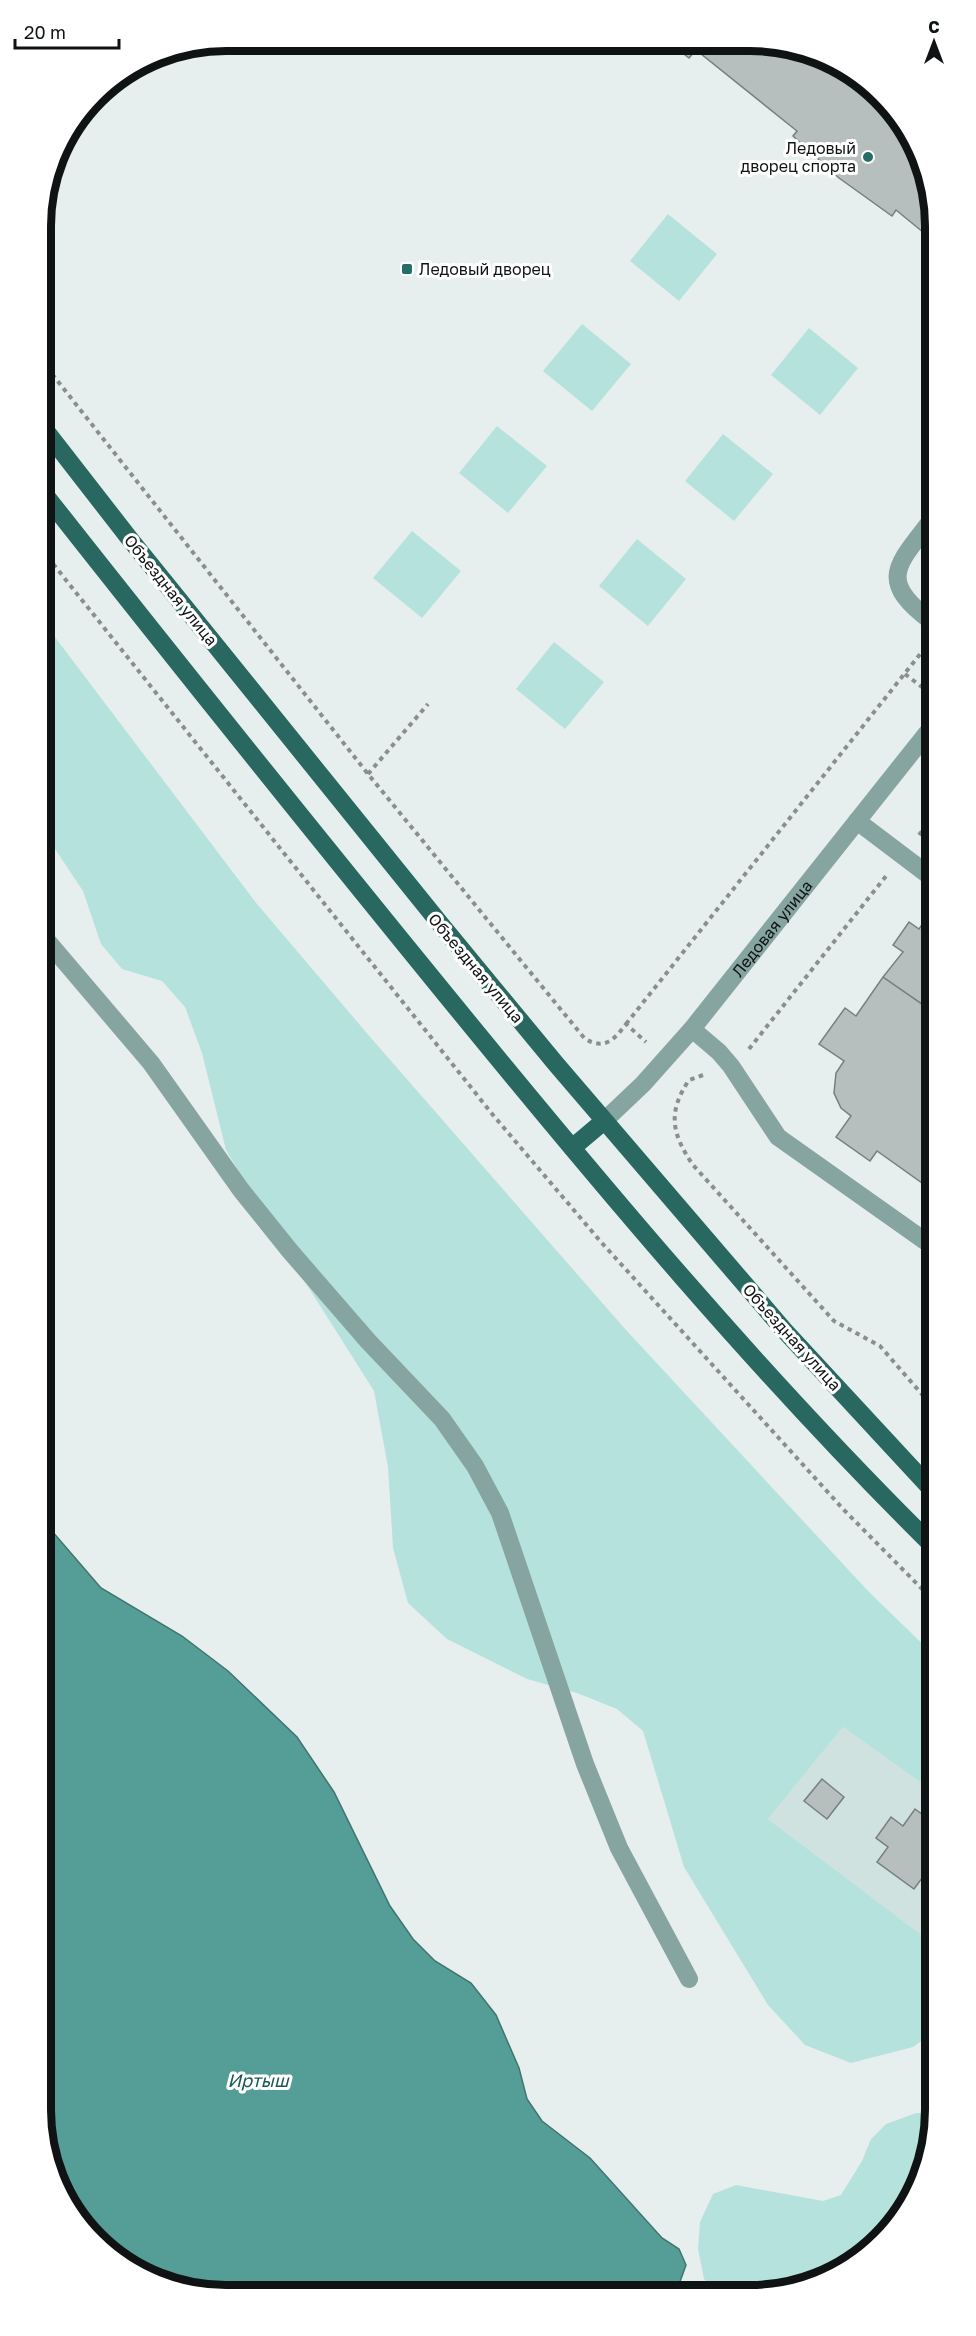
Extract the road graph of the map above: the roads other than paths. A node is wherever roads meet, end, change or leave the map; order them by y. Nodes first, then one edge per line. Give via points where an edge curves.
1 (51, 438) edge
2 (51, 502) edge
3 (925, 528) edge
4 (925, 616) edge
5 (925, 736) edge
6 (857, 821) junction
7 (925, 872) edge
8 (51, 945) edge
9 (692, 1029) junction
10 (604, 1121) junction
11 (572, 1148) junction
12 (925, 1240) edge
13 (925, 1482) edge
14 (925, 1538) edge
15 (689, 1979) dead end

1 - 10 main road, Объездная улица via 427,908
2 - 11 main road
3 - 4 street via 900,560 896,574 901,593
5 - 6 street, Ледовая улица
6 - 7 street
6 - 9 street, Ледовая улица
8 - 15 street via 151,1063 241,1190 290,1251 442,1419 475,1466 500,1513 585,1764 619,1848
9 - 10 street, Ледовая улица
9 - 12 street via 731,1066 778,1137
10 - 11 main road
10 - 13 main road, Объездная улица via 784,1330
11 - 14 main road via 757,1362

